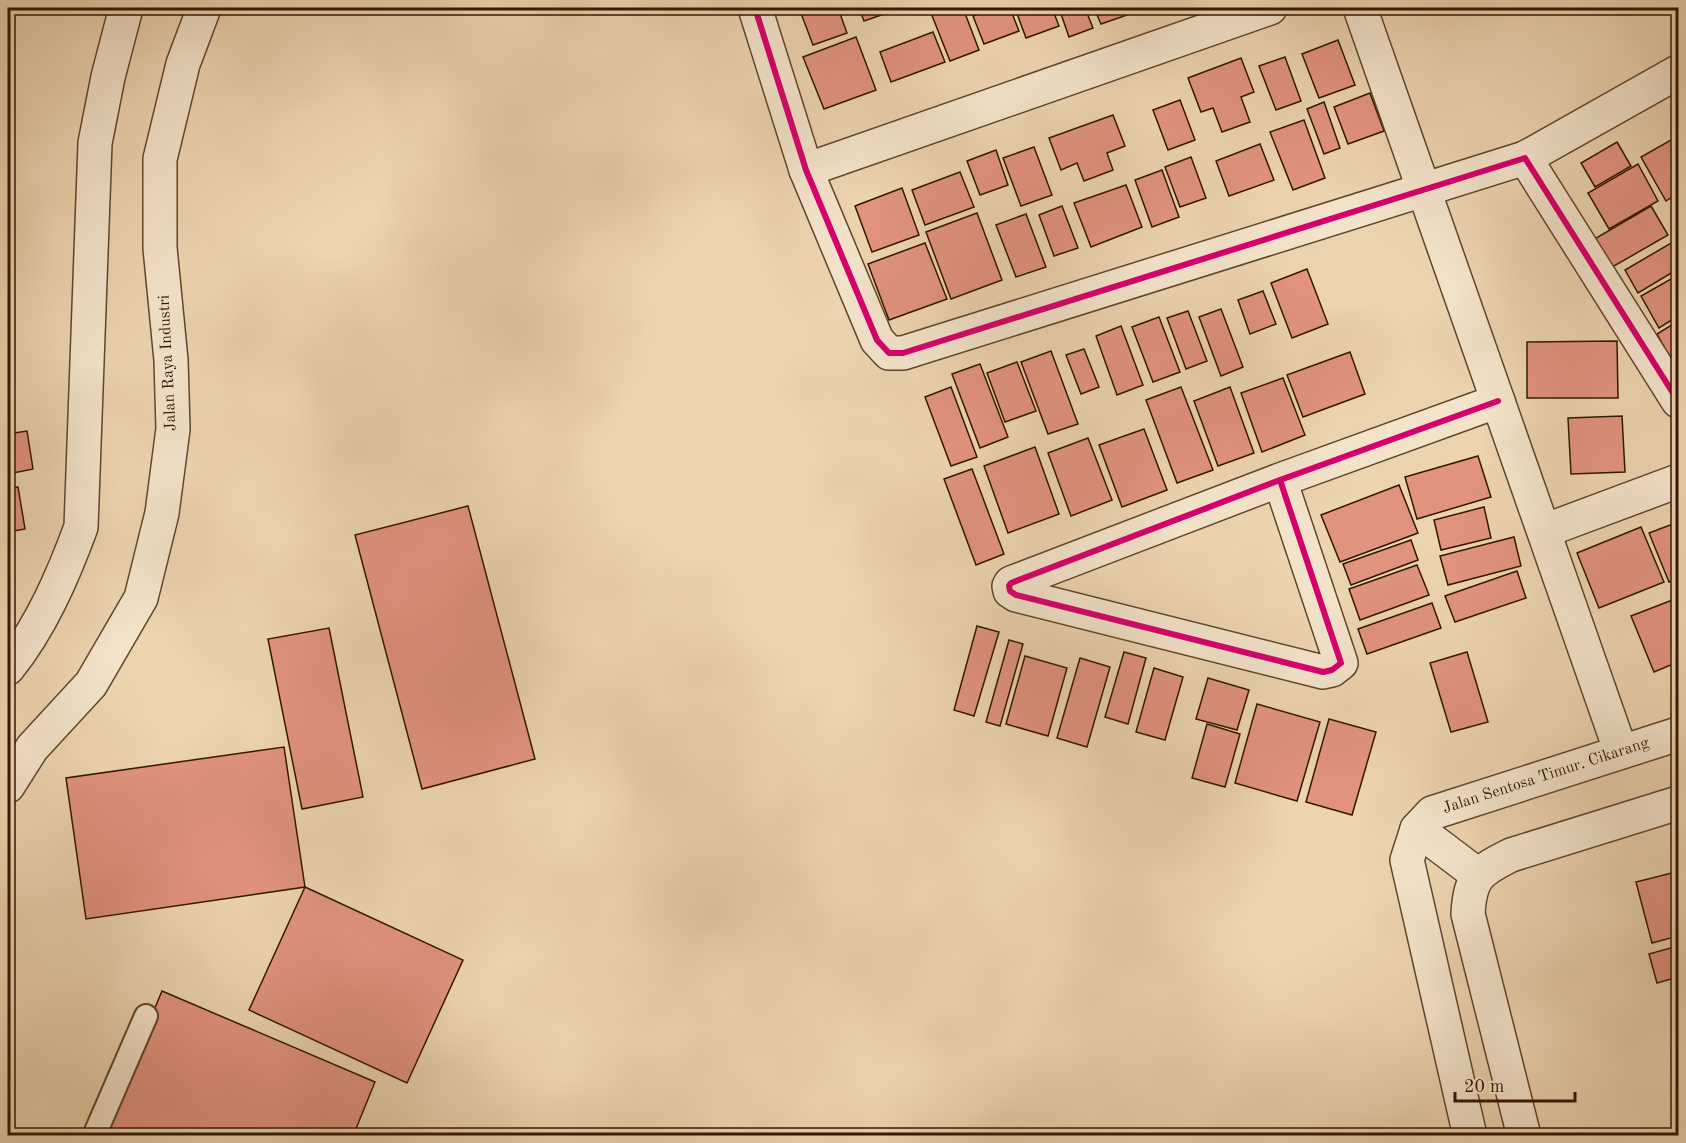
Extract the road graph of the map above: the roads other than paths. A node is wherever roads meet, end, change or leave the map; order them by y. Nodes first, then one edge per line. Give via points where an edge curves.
1 (126, 8) edge
2 (204, 8) edge
3 (754, 8) edge
4 (1270, 8) edge
5 (1360, 8) edge
6 (1678, 75) edge
7 (1525, 158) junction
8 (806, 170) junction
9 (1424, 190) junction
10 (1498, 401) junction
11 (1678, 401) edge
12 (1280, 480) junction
13 (1678, 481) edge
14 (1544, 531) junction
15 (8, 668) edge
16 (1678, 734) edge
17 (1621, 752) junction
18 (8, 786) edge
19 (1678, 803) edge
20 (1417, 829) junction
21 (1478, 874) junction
22 (146, 1016) dead end
23 (94, 1136) edge
24 (1470, 1136) edge
25 (1524, 1136) edge

1 - 15 street via 95,143 81,526 42,616
2 - 18 street, Jalan Raya Industri via 183,64 160,159 160,248 173,429 162,513 141,598 91,684 32,747
3 - 8 street
4 - 8 street
5 - 9 street
6 - 7 street
7 - 9 street
7 - 11 street
8 - 9 street via 877,340 889,353 903,353
9 - 10 street
10 - 12 street
10 - 14 street
12 - 12 street via 1011,583 1010,591 1323,672 1332,670 1341,663
13 - 14 street
14 - 17 street
16 - 17 street, Jalan Sentosa Timur. Cikarang
17 - 20 street, Jalan Sentosa Timur. Cikarang via 1432,813
19 - 21 street via 1511,855
20 - 21 street
20 - 24 street via 1407,860
21 - 25 street via 1469,894 1468,915
22 - 23 lane

